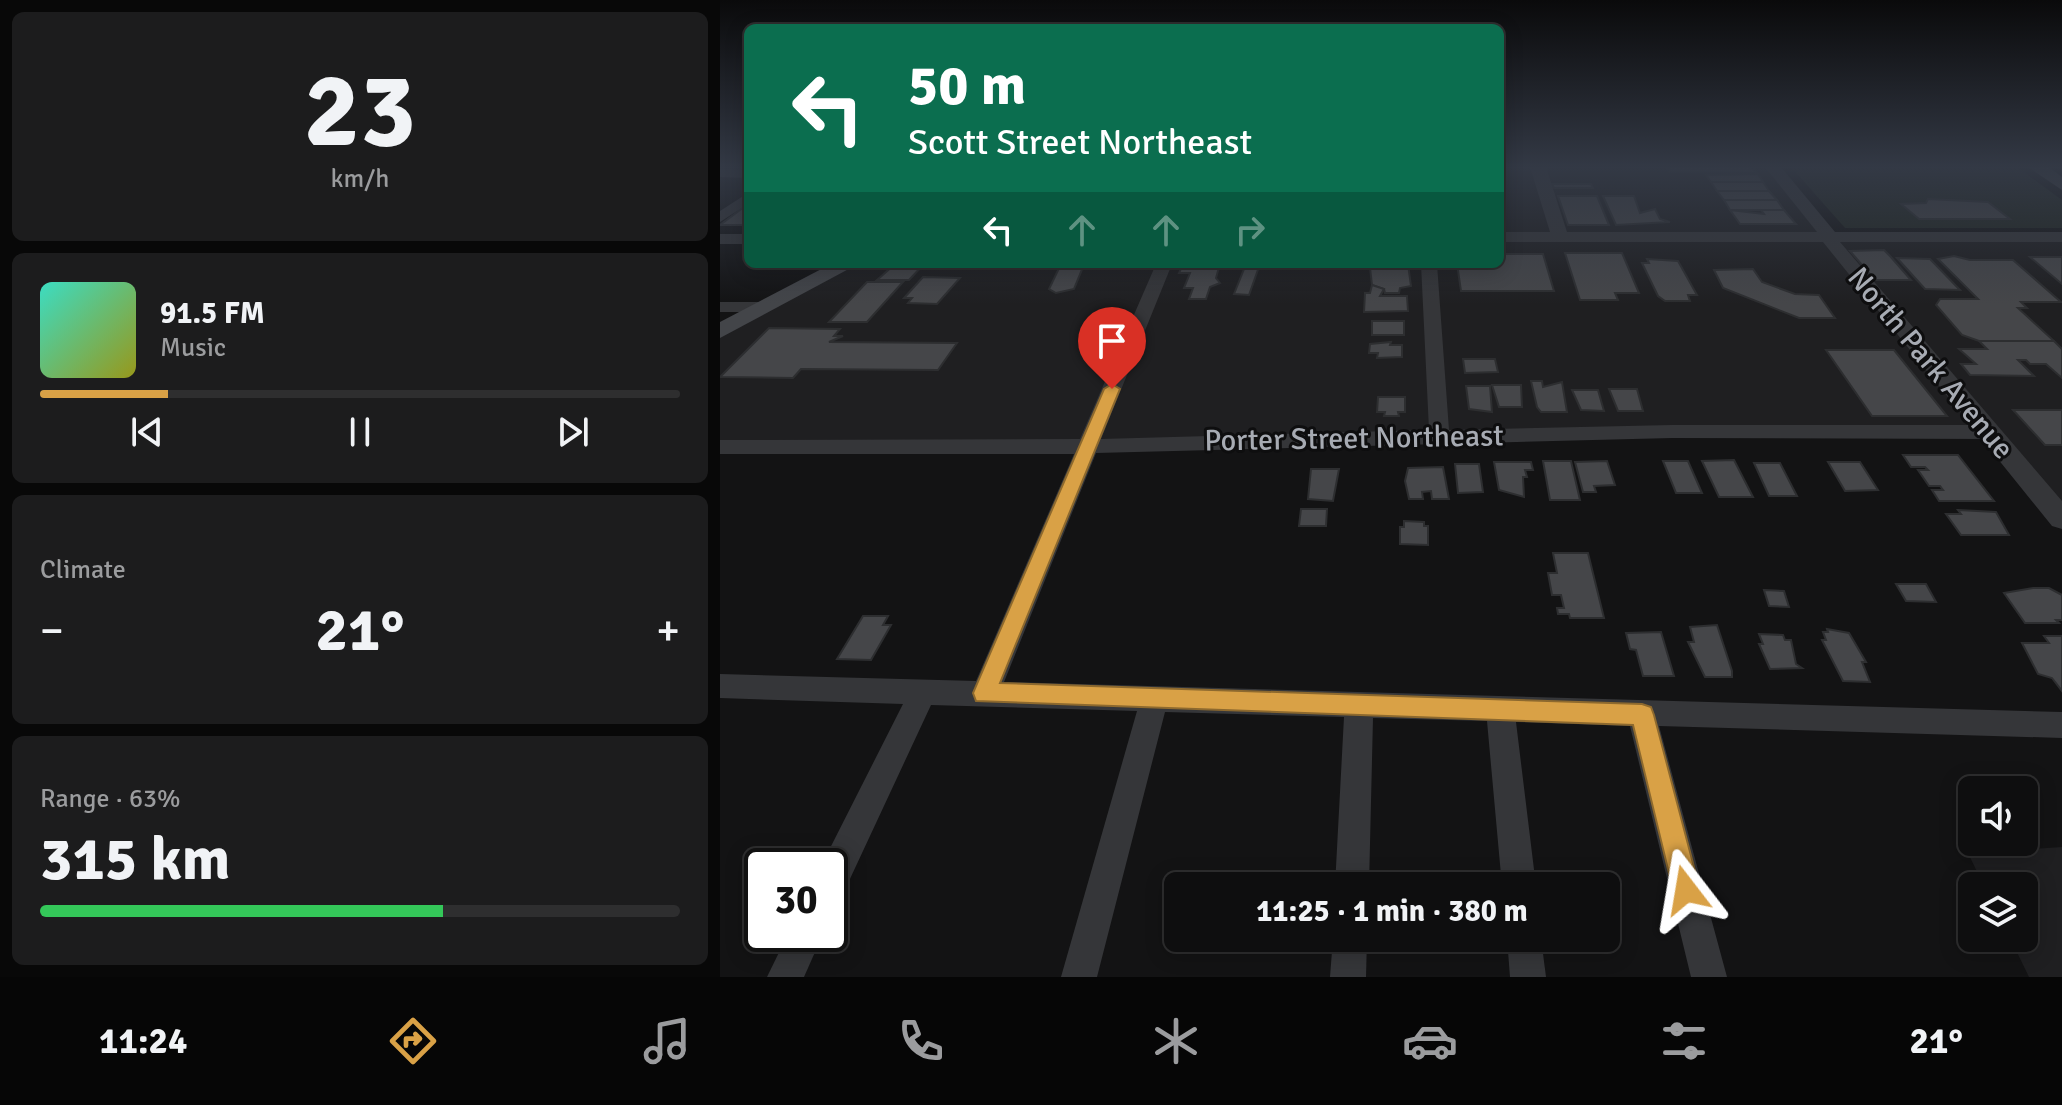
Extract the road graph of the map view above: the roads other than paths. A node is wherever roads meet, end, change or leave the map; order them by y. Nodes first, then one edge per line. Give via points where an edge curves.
1 (1552, 213) edge
2 (1810, 213) edge
3 (1504, 237) edge
4 (1560, 237) junction
5 (1830, 237) junction
6 (744, 238) edge
7 (720, 239) edge
8 (2060, 239) edge
9 (839, 268) edge
10 (1162, 268) edge
11 (1429, 268) edge
12 (720, 307) edge
13 (765, 307) junction
14 (720, 331) edge
15 (1989, 432) junction
16 (1439, 436) junction
17 (1089, 444) junction
18 (720, 447) edge
19 (2062, 519) edge
20 (720, 686) edge
21 (923, 692) junction
22 (985, 693) junction
23 (1154, 699) junction
24 (1359, 706) junction
25 (1500, 710) junction
26 (1642, 715) junction
27 (2062, 725) edge
28 (847, 848) edge
29 (1353, 872) edge
30 (1517, 872) edge
31 (797, 952) edge
32 (1349, 952) edge
33 (1525, 952) edge
34 (785, 977) edge
35 (1079, 977) edge
36 (1348, 977) edge
37 (1528, 977) edge
38 (1709, 977) edge

1 - 4 street
2 - 5 street, North Park Avenue
3 - 4 street
4 - 5 street
5 - 8 street
5 - 15 street, North Park Avenue
6 - 7 street
9 - 13 main road
10 - 17 street
11 - 16 street
12 - 13 street
13 - 14 main road
15 - 16 street, Porter Street Northeast
15 - 19 street, North Park Avenue
16 - 17 street, Porter Street Northeast
17 - 18 street, Porter Street Northeast
17 - 22 street
20 - 21 street
21 - 22 street
21 - 28 street
22 - 23 street
23 - 24 street
23 - 35 street
24 - 25 street
24 - 29 street
25 - 26 street
25 - 30 street
26 - 27 street
26 - 38 street
31 - 34 street
32 - 36 street
33 - 37 street

